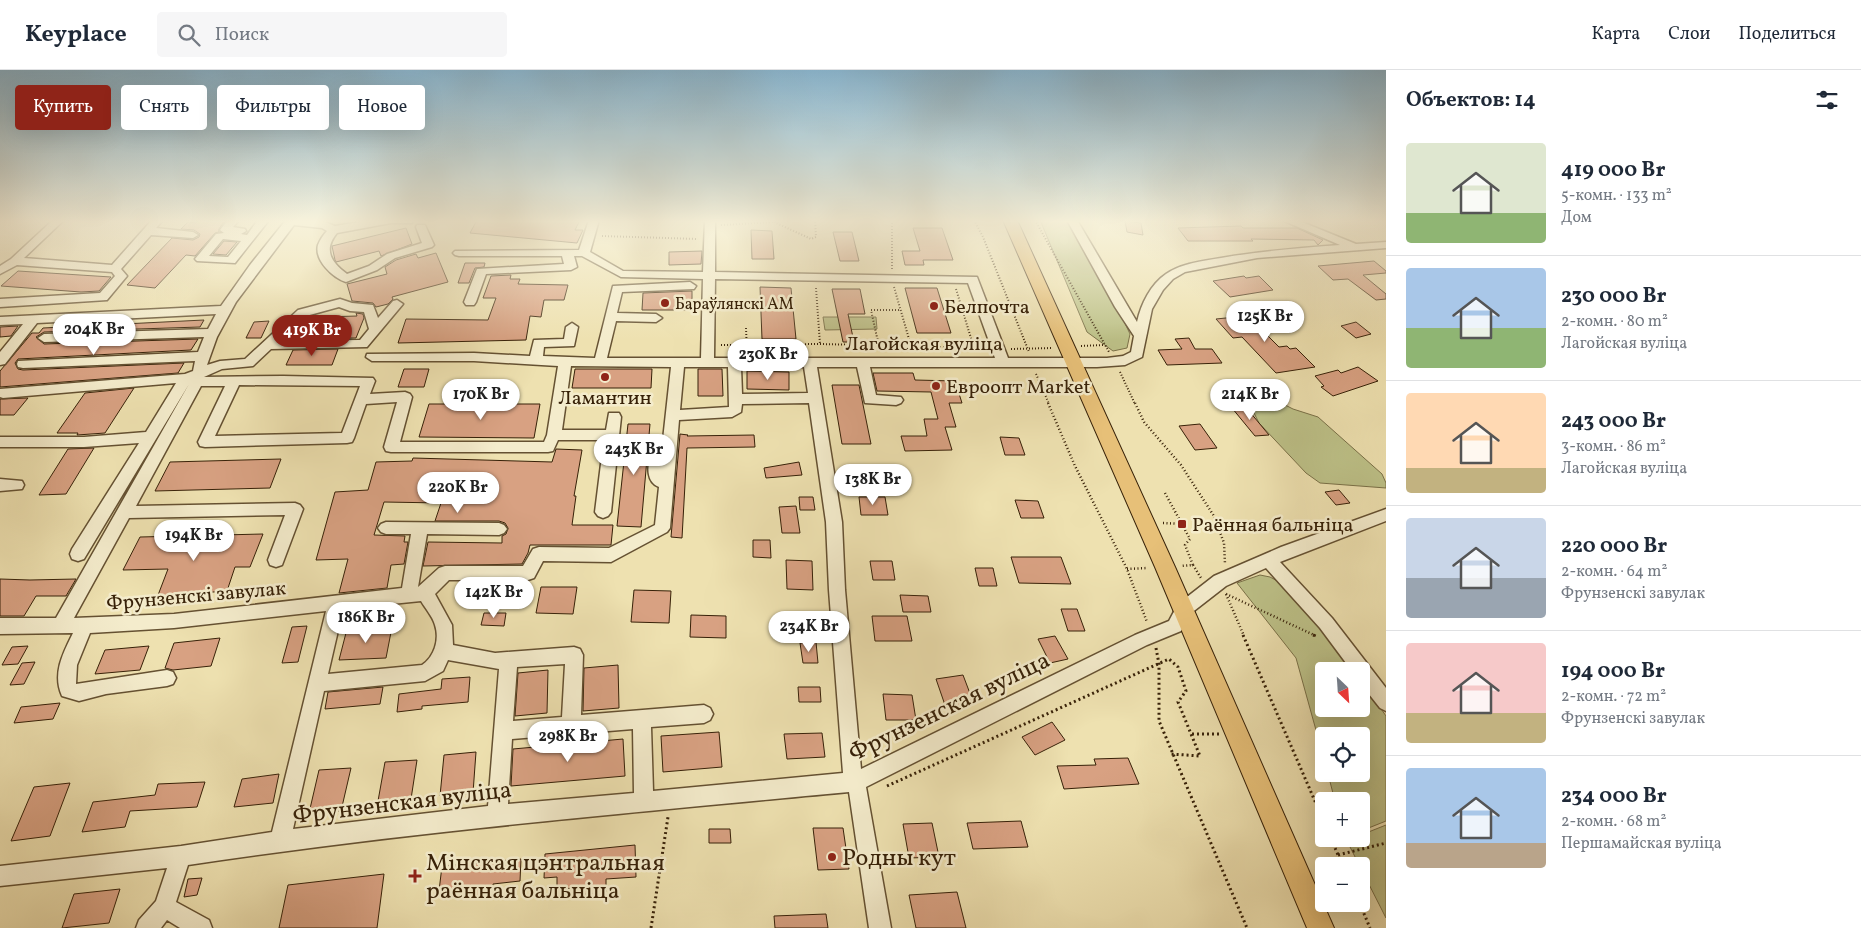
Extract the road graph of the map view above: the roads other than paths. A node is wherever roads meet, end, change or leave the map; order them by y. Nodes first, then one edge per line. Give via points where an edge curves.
1 (123, 260) edge
2 (260, 260) edge
3 (325, 260) edge
4 (385, 260) edge
5 (569, 260) edge
6 (597, 260) edge
7 (709, 260) edge
8 (1026, 260) edge
9 (1095, 260) edge
10 (1225, 260) edge
11 (15, 261) joint
12 (571, 266) junction
13 (609, 267) junction
14 (115, 269) junction
15 (0, 271) edge
16 (709, 276) junction
17 (346, 278) junction
18 (690, 286) dead end
19 (470, 302) dead end
20 (0, 303) edge
21 (340, 303) junction
22 (396, 304) dead end
23 (226, 310) junction
24 (610, 317) junction
25 (656, 318) dead end
26 (34, 319) junction
27 (0, 321) edge
28 (572, 327) dead end
29 (375, 330) junction
30 (214, 332) junction
31 (1140, 337) junction
32 (44, 338) dead end
33 (17, 340) junction
34 (0, 341) edge
35 (270, 345) junction
36 (1070, 355) junction
37 (202, 356) junction
38 (372, 357) dead end
39 (536, 360) junction
40 (0, 361) edge
41 (565, 362) junction
42 (600, 362) junction
43 (678, 362) junction
44 (707, 362) junction
45 (741, 362) junction
46 (810, 362) junction
47 (862, 362) junction
48 (1003, 363) junction
49 (23, 364) dead end
50 (194, 377) junction
51 (234, 381) junction
52 (3, 393) dead end
53 (736, 398) junction
54 (816, 398) junction
55 (361, 399) junction
56 (896, 400) dead end
57 (674, 415) junction
58 (614, 418) dead end
59 (554, 435) junction
60 (612, 435) junction
61 (149, 437) junction
62 (0, 442) edge
63 (17, 485) dead end
64 (0, 486) edge
65 (126, 512) junction
66 (602, 512) dead end
67 (1386, 514) edge
68 (386, 528) dead end
69 (420, 528) junction
70 (499, 529) dead end
71 (78, 554) dead end
72 (276, 560) dead end
73 (1268, 560) junction
74 (417, 594) junction
75 (336, 603) junction
76 (1184, 609) junction
77 (61, 625) junction
78 (86, 625) junction
79 (0, 626) edge
80 (444, 648) junction
81 (509, 659) junction
82 (167, 678) dead end
83 (318, 683) junction
84 (1386, 702) edge
85 (704, 714) dead end
86 (642, 720) junction
87 (571, 726) junction
88 (503, 731) junction
89 (858, 790) junction
90 (644, 803) junction
91 (497, 815) junction
92 (280, 841) junction
93 (181, 856) junction
94 (0, 876) edge
95 (164, 907) junction
96 (147, 928) edge
97 (201, 928) edge
98 (880, 928) edge
99 (1321, 928) edge

1 - 14 street
2 - 23 street
3 - 17 street
4 - 17 street
5 - 12 street
6 - 13 street
7 - 16 street
8 - 36 main road
9 - 31 street
10 - 31 street via 1182,270 1169,277 1158,288 1146,309
11 - 14 street
11 - 15 street
12 - 13 street
12 - 19 street via 481,271
13 - 16 street via 621,274
14 - 20 street via 121,276 103,297
16 - 44 street
16 - 48 street via 973,280
17 - 21 street
18 - 24 street via 617,289
21 - 29 street via 369,308
21 - 35 street via 302,313
22 - 29 street
23 - 26 street
23 - 30 street
24 - 25 street
24 - 42 street
26 - 27 street
26 - 33 street
28 - 39 street via 570,343 538,343
29 - 35 street via 363,344
30 - 32 street
30 - 37 street
31 - 36 street, Лагойская вуліца via 1134,358 1115,362
33 - 34 street
33 - 40 street
35 - 50 street via 248,363 220,365
36 - 48 street, Лагойская вуліца via 1032,363
36 - 76 main road
37 - 49 street
37 - 50 street
38 - 39 street, Лагойская вуліца via 474,356
39 - 41 street, Лагойская вуліца
41 - 42 street, Лагойская вуліца
41 - 59 street
42 - 43 street, Лагойская вуліца
43 - 44 street, Лагойская вуліца
43 - 57 street
44 - 45 street, Лагойская вуліца
45 - 46 street, Лагойская вуліца
45 - 53 street
46 - 47 street, Лагойская вуліца
46 - 54 street
47 - 48 street, Лагойская вуліца
47 - 56 street via 870,400
50 - 51 street
50 - 52 street
50 - 61 street
50 - 65 street
51 - 55 street via 368,381
51 - 55 street via 205,442 347,438
53 - 54 street
53 - 57 street via 736,409 732,412
54 - 89 street via 834,522 852,771
55 - 59 street via 405,398 391,447 548,447
57 - 74 street via 670,452 658,458 656,477 667,482 662,528 612,555 538,554 528,573 445,573
58 - 60 street
59 - 60 street
60 - 66 street
61 - 62 street via 84,442
61 - 71 street
63 - 64 street
65 - 72 street via 295,509
65 - 77 street
67 - 73 street, Фрунзенская вуліца
68 - 69 street
69 - 70 street
69 - 74 street
73 - 76 street, Фрунзенская вуліца
73 - 84 street via 1326,623
74 - 75 street, Фрунзенскі завулак
74 - 80 street via 444,625
75 - 78 street, Фрунзенскі завулак via 174,621
75 - 83 street
76 - 89 street, Фрунзенская вуліца via 1175,626 1132,644
76 - 99 main road
77 - 78 street, Фрунзенскі завулак
77 - 79 street, Фрунзенскі завулак
78 - 82 street via 70,657 65,679 68,690 79,693
80 - 81 street via 444,651 495,661
80 - 83 street via 437,665 425,673
81 - 87 street via 574,655
81 - 88 street
83 - 92 street
85 - 86 street
86 - 87 street
86 - 90 street
87 - 88 street
88 - 91 street
89 - 90 street, Фрунзенская вуліца
89 - 98 street
90 - 91 street, Фрунзенская вуліца
91 - 92 street, Фрунзенская вуліца
92 - 93 street, Фрунзенская вуліца
93 - 94 street, Фрунзенская вуліца
93 - 95 street
95 - 96 street
95 - 97 street

